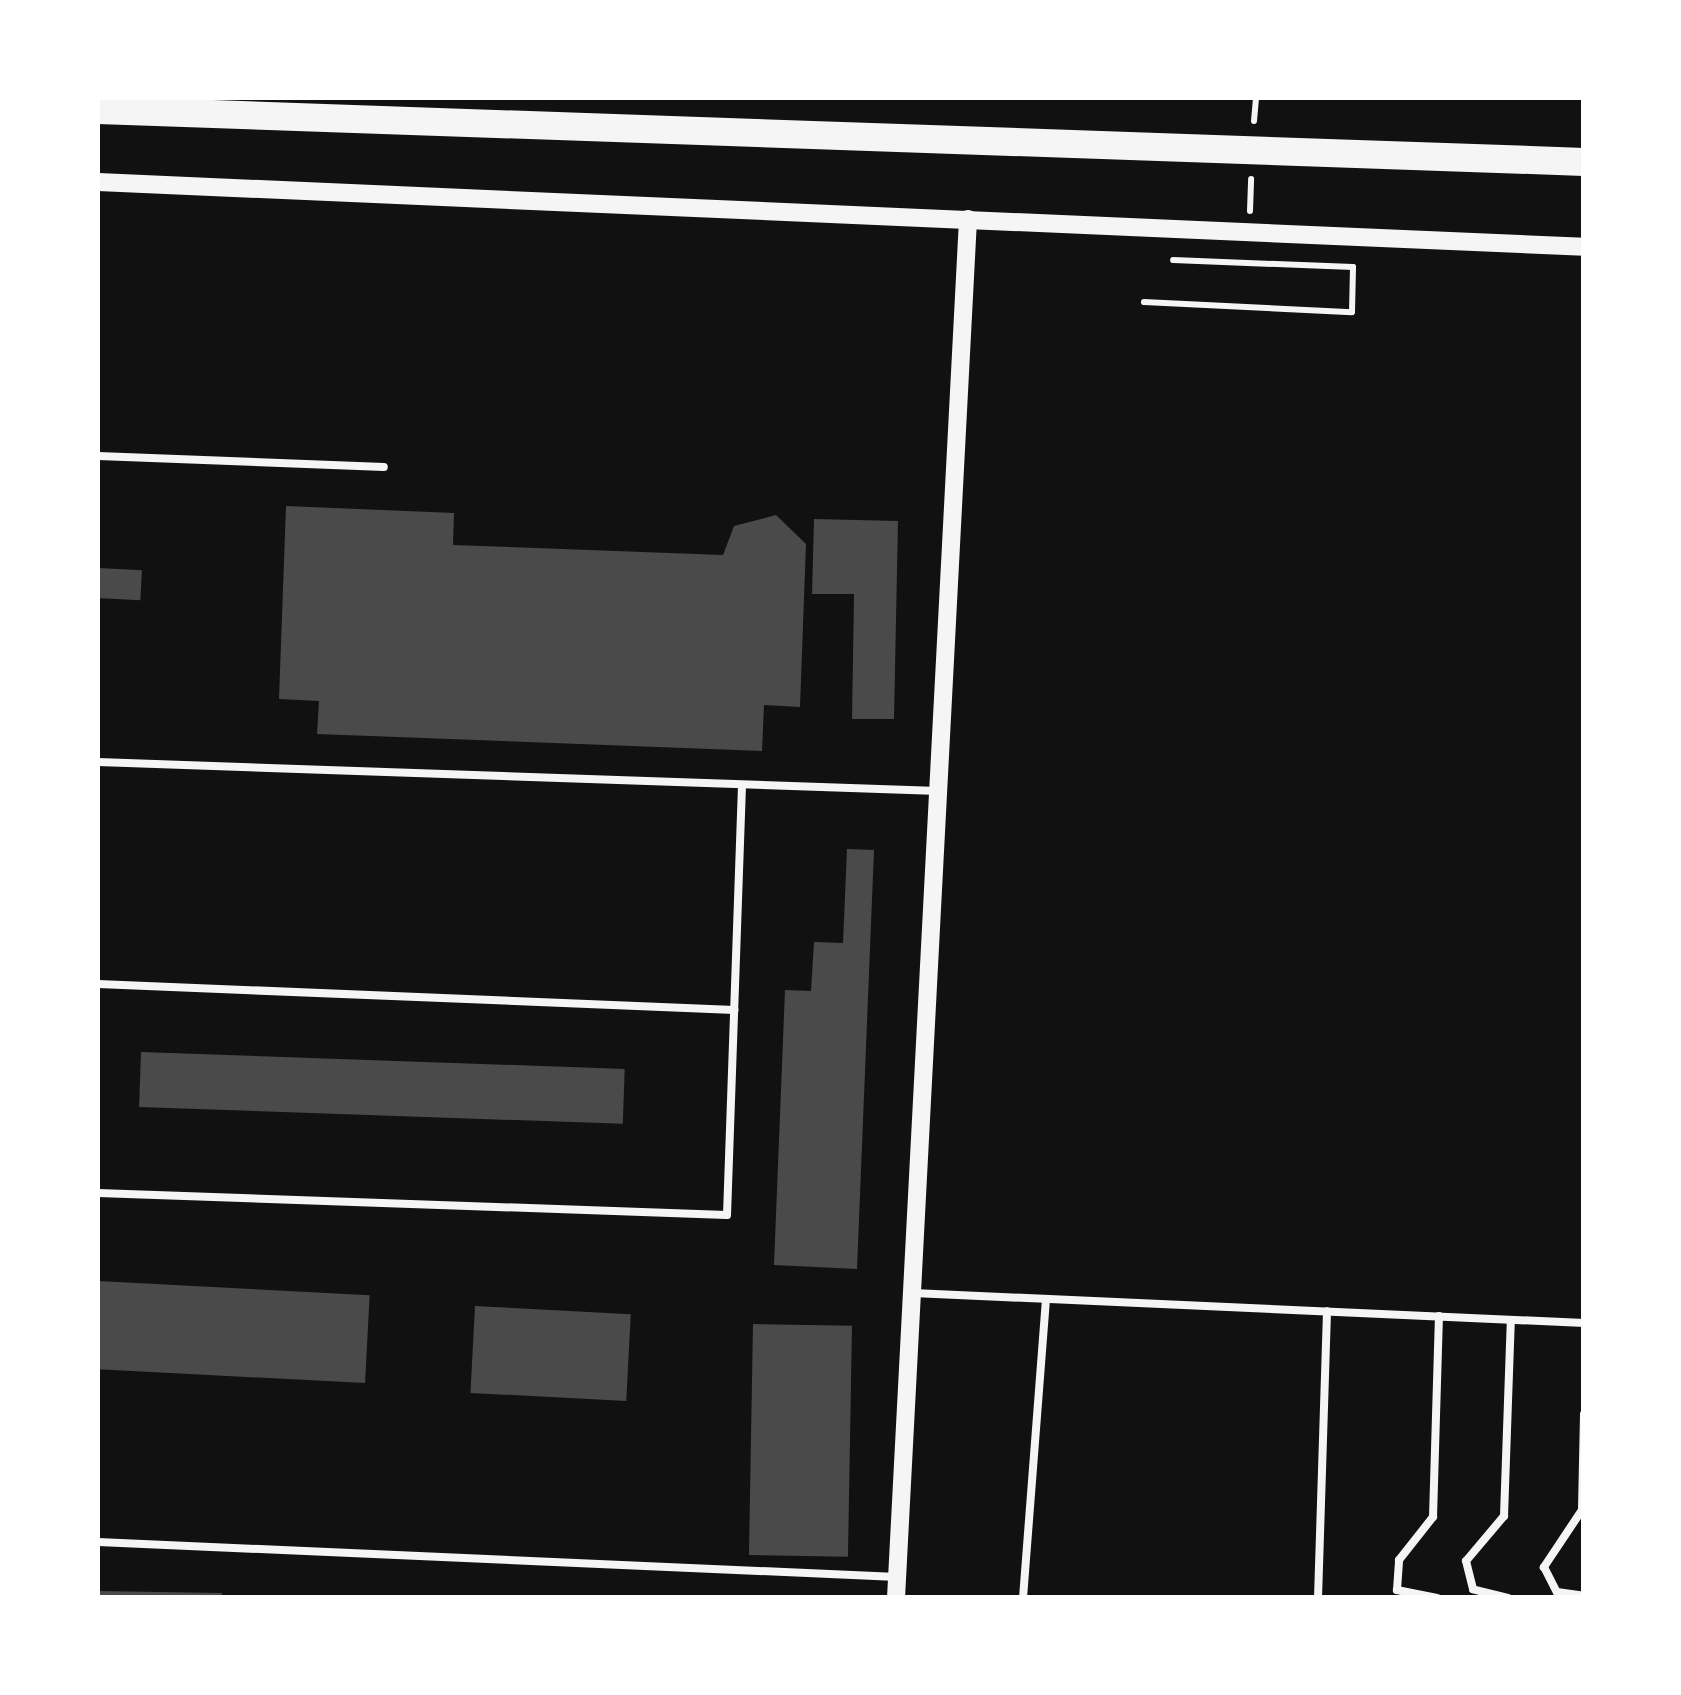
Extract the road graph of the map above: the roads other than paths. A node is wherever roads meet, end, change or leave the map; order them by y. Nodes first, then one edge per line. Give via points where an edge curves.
1 (98, 110) edge
2 (1584, 162) edge
3 (98, 182) edge
4 (968, 219) junction
5 (1584, 246) edge
6 (98, 456) edge
7 (384, 467) dead end
8 (98, 762) edge
9 (742, 784) junction
10 (938, 792) junction
11 (98, 984) edge
12 (734, 1010) junction
13 (98, 1193) edge
14 (913, 1293) junction
15 (1046, 1300) junction
16 (1327, 1312) junction
17 (1439, 1316) junction
18 (1511, 1320) junction
19 (1584, 1323) edge
20 (1584, 1414) edge
21 (98, 1542) edge
22 (897, 1576) junction
23 (1584, 1596) edge
24 (896, 1598) edge
25 (1023, 1598) edge
26 (1318, 1598) edge
27 (1437, 1598) edge
28 (1508, 1598) edge

1 - 2 highway
3 - 4 street
4 - 5 street
4 - 10 street
6 - 7 lane
8 - 9 lane
9 - 10 lane
9 - 12 lane
10 - 14 street
11 - 12 lane
12 - 13 lane via 727,1215
14 - 15 lane
14 - 22 street
15 - 16 lane
15 - 25 lane
16 - 17 lane
16 - 26 lane
17 - 18 lane
17 - 27 lane via 1433,1517 1398,1560 1398,1590
18 - 19 lane
18 - 28 lane via 1504,1516 1466,1561 1472,1589
20 - 23 lane via 1582,1510 1544,1567 1556,1592
21 - 22 lane
22 - 24 street

